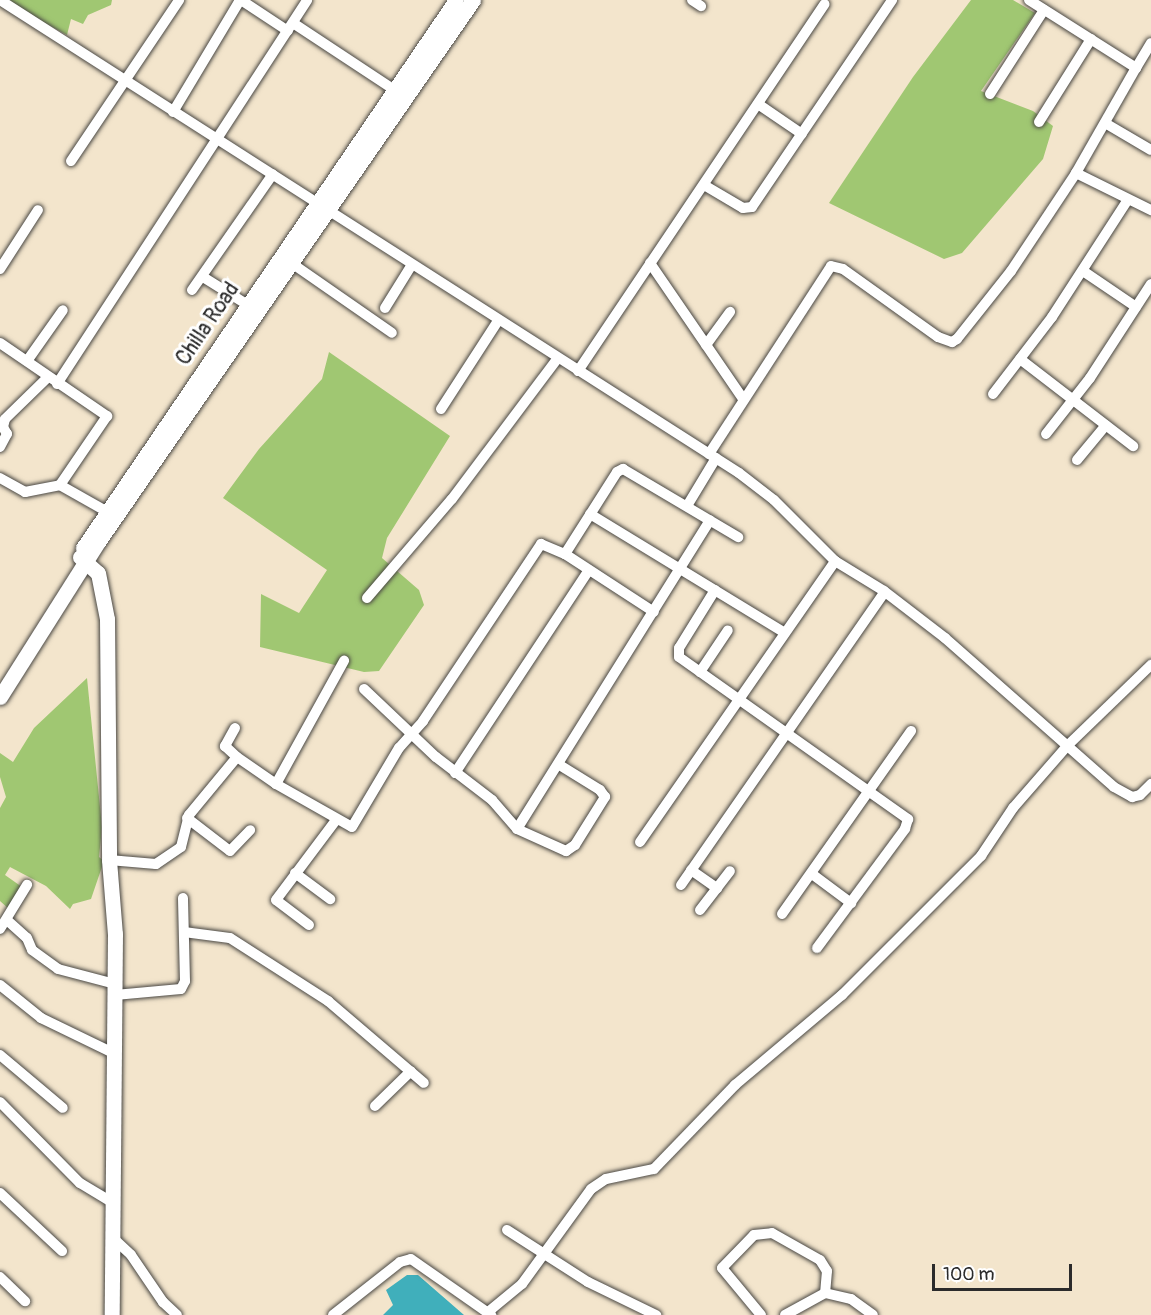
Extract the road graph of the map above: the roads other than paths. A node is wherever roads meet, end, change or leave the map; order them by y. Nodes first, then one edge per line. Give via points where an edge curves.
1 (0, 0) edge
2 (179, 0) edge
3 (241, 0) edge
4 (307, 0) edge
5 (474, 0) edge
6 (892, 0) edge
7 (1029, 0) edge
8 (454, 1) edge
9 (825, 4) dead end
10 (1044, 10) junction
11 (290, 27) junction
12 (1091, 39) junction
13 (1151, 43) edge
14 (1136, 68) junction
15 (125, 81) junction
16 (393, 89) junction
17 (990, 94) dead end
18 (758, 104) junction
19 (173, 112) junction
20 (1039, 122) dead end
21 (1105, 123) junction
22 (802, 134) junction
23 (217, 141) junction
24 (1151, 150) edge
25 (71, 160) dead end
26 (1076, 173) junction
27 (273, 174) junction
28 (704, 185) junction
29 (1127, 201) junction
30 (321, 205) junction
31 (38, 210) dead end
32 (1151, 210) edge
33 (290, 262) junction
34 (650, 263) junction
35 (411, 266) junction
36 (0, 268) edge
37 (1083, 271) junction
38 (203, 277) junction
39 (1151, 284) edge
40 (192, 290) dead end
41 (246, 304) junction
42 (385, 308) dead end
43 (1136, 308) junction
44 (63, 310) dead end
45 (730, 312) dead end
46 (498, 321) junction
47 (392, 333) dead end
48 (0, 343) edge
49 (706, 345) junction
50 (558, 358) junction
51 (1020, 359) junction
52 (27, 361) junction
53 (578, 371) junction
54 (48, 377) junction
55 (57, 384) junction
56 (993, 394) dead end
57 (743, 399) junction
58 (1073, 400) junction
59 (441, 409) dead end
60 (1106, 425) junction
61 (1046, 434) dead end
62 (1133, 446) dead end
63 (0, 447) edge
64 (156, 449) junction
65 (712, 456) junction
66 (1077, 460) dead end
67 (0, 478) edge
68 (60, 485) junction
69 (687, 506) junction
70 (106, 511) junction
71 (590, 514) junction
72 (710, 520) junction
73 (738, 537) dead end
74 (565, 554) junction
75 (82, 559) junction
76 (835, 561) junction
77 (680, 569) junction
78 (589, 570) junction
79 (715, 590) junction
80 (885, 592) junction
81 (367, 598) dead end
82 (654, 612) junction
83 (728, 630) dead end
84 (785, 633) junction
85 (344, 661) dead end
86 (1151, 665) edge
87 (700, 672) junction
88 (4, 677) edge
89 (364, 689) dead end
90 (0, 697) edge
91 (738, 699) junction
92 (236, 728) dead end
93 (911, 731) dead end
94 (786, 733) junction
95 (412, 734) junction
96 (1067, 747) junction
97 (237, 757) junction
98 (558, 764) junction
99 (454, 773) junction
100 (276, 784) junction
101 (1151, 784) edge
102 (870, 790) junction
103 (187, 818) junction
104 (336, 820) junction
105 (517, 829) junction
106 (250, 830) dead end
107 (640, 842) dead end
108 (110, 860) junction
109 (691, 870) junction
110 (730, 871) dead end
111 (295, 873) junction
112 (812, 874) junction
113 (27, 885) dead end
114 (681, 885) dead end
115 (717, 888) junction
116 (183, 898) dead end
117 (330, 899) dead end
118 (851, 903) junction
119 (700, 910) dead end
120 (782, 914) dead end
121 (4, 925) edge
122 (309, 925) dead end
123 (184, 932) junction
124 (817, 948) dead end
125 (0, 985) edge
126 (115, 990) junction
127 (115, 1054) junction
128 (0, 1056) edge
129 (411, 1071) junction
130 (424, 1083) dead end
131 (0, 1102) edge
132 (375, 1106) dead end
133 (63, 1108) dead end
134 (2, 1199) edge
135 (115, 1204) junction
136 (507, 1230) dead end
137 (114, 1239) junction
138 (62, 1251) dead end
139 (544, 1253) junction
140 (0, 1277) edge
141 (825, 1293) junction
142 (25, 1301) dead end
143 (489, 1314) edge
144 (112, 1315) edge
145 (177, 1315) edge
146 (333, 1315) edge
147 (656, 1315) edge
148 (761, 1315) edge
149 (785, 1315) edge
150 (873, 1315) edge

1 - 15 street
2 - 15 street
3 - 11 street
3 - 19 street
4 - 11 street
5 - 30 main road, Chilla Road
6 - 22 street
7 - 10 street
8 - 16 main road, Chilla Road
9 - 18 street
10 - 12 street
10 - 17 street
11 - 16 street
11 - 23 street
12 - 14 street
12 - 20 street
13 - 14 street
14 - 21 street
15 - 19 street
15 - 25 street
16 - 30 main road, Chilla Road
18 - 22 street
18 - 28 street
19 - 23 street
21 - 24 street
21 - 26 street
22 - 28 street via 748,210
23 - 27 street
23 - 55 street
26 - 29 street
26 - 57 street via 1011,271 957,339 938,337 843,269 831,266
27 - 30 street
27 - 38 street
28 - 34 street
29 - 32 street
29 - 37 street
30 - 33 main road
30 - 35 street
30 - 41 main road, Chilla Road
31 - 36 street
33 - 47 street
33 - 64 main road
34 - 49 street
34 - 53 street
35 - 42 street
35 - 46 street
37 - 43 street
37 - 51 street
38 - 40 street
38 - 41 street
39 - 43 street
41 - 64 main road, Chilla Road
43 - 58 street
44 - 52 street
45 - 49 street
46 - 50 street
46 - 59 street
48 - 52 street
49 - 57 street
50 - 53 street
50 - 81 street via 452,499
51 - 56 street
51 - 58 street
52 - 54 street
53 - 65 street
54 - 55 street
54 - 63 street via 5,419 3,427 8,434
55 - 68 street via 107,416
57 - 65 street
58 - 60 street
58 - 61 street
60 - 62 street
60 - 66 street
64 - 70 main road, Chilla Road
64 - 75 main road
65 - 69 street
65 - 76 street via 774,500
67 - 68 street via 25,492
68 - 70 street
69 - 71 street via 623,469 617,472
69 - 72 street
70 - 75 main road, Chilla Road
71 - 74 street
71 - 77 street
72 - 73 street
72 - 77 street
74 - 78 street
74 - 95 street via 545,544 538,547
75 - 88 main road, Chilla Road
75 - 108 main road via 98,573 107,619
76 - 80 street
76 - 84 street
77 - 79 street
77 - 82 street
78 - 82 street
78 - 99 street
79 - 84 street
79 - 87 street via 677,653
80 - 94 street
80 - 96 street via 945,638
82 - 98 street
83 - 87 street
84 - 91 street
85 - 100 street
86 - 96 street
87 - 91 street
88 - 90 main road, Chilla Road
89 - 95 street
91 - 94 street
91 - 107 street
92 - 97 street via 225,746
93 - 102 street
94 - 102 street
94 - 109 street
95 - 99 street
95 - 104 street via 356,823 348,827
96 - 101 street via 1124,794 1140,795
96 - 139 street via 1013,808 981,856 842,994 735,1085 654,1169 606,1179 591,1189
97 - 100 street
97 - 103 street
98 - 105 street
98 - 105 street via 604,793 603,802 570,850 542,843
99 - 105 street via 492,800
100 - 104 street
102 - 112 street
102 - 118 street via 908,823
103 - 106 street via 230,851
103 - 108 street via 184,842 164,860 149,865
104 - 111 street
108 - 126 main road
109 - 114 street
109 - 115 street
110 - 115 street
111 - 117 street
111 - 122 street via 278,895 277,904
112 - 118 street
112 - 120 street
113 - 121 street
115 - 119 street
116 - 123 street
118 - 124 street
121 - 126 street via 27,938 32,950 58,969
123 - 126 street via 182,989
123 - 129 street via 230,938 328,1001
125 - 127 street via 41,1018
126 - 127 main road
127 - 135 main road
128 - 133 street
129 - 130 street
129 - 132 street
131 - 135 street via 80,1183
134 - 138 street
135 - 137 main road
136 - 139 street
137 - 144 main road
137 - 145 street
139 - 143 street via 512,1296
139 - 147 street via 588,1282
140 - 142 street
141 - 148 street via 827,1271 820,1260 772,1233 754,1235 722,1268
141 - 149 street
141 - 150 street via 850,1299
143 - 146 street via 418,1261 406,1260

